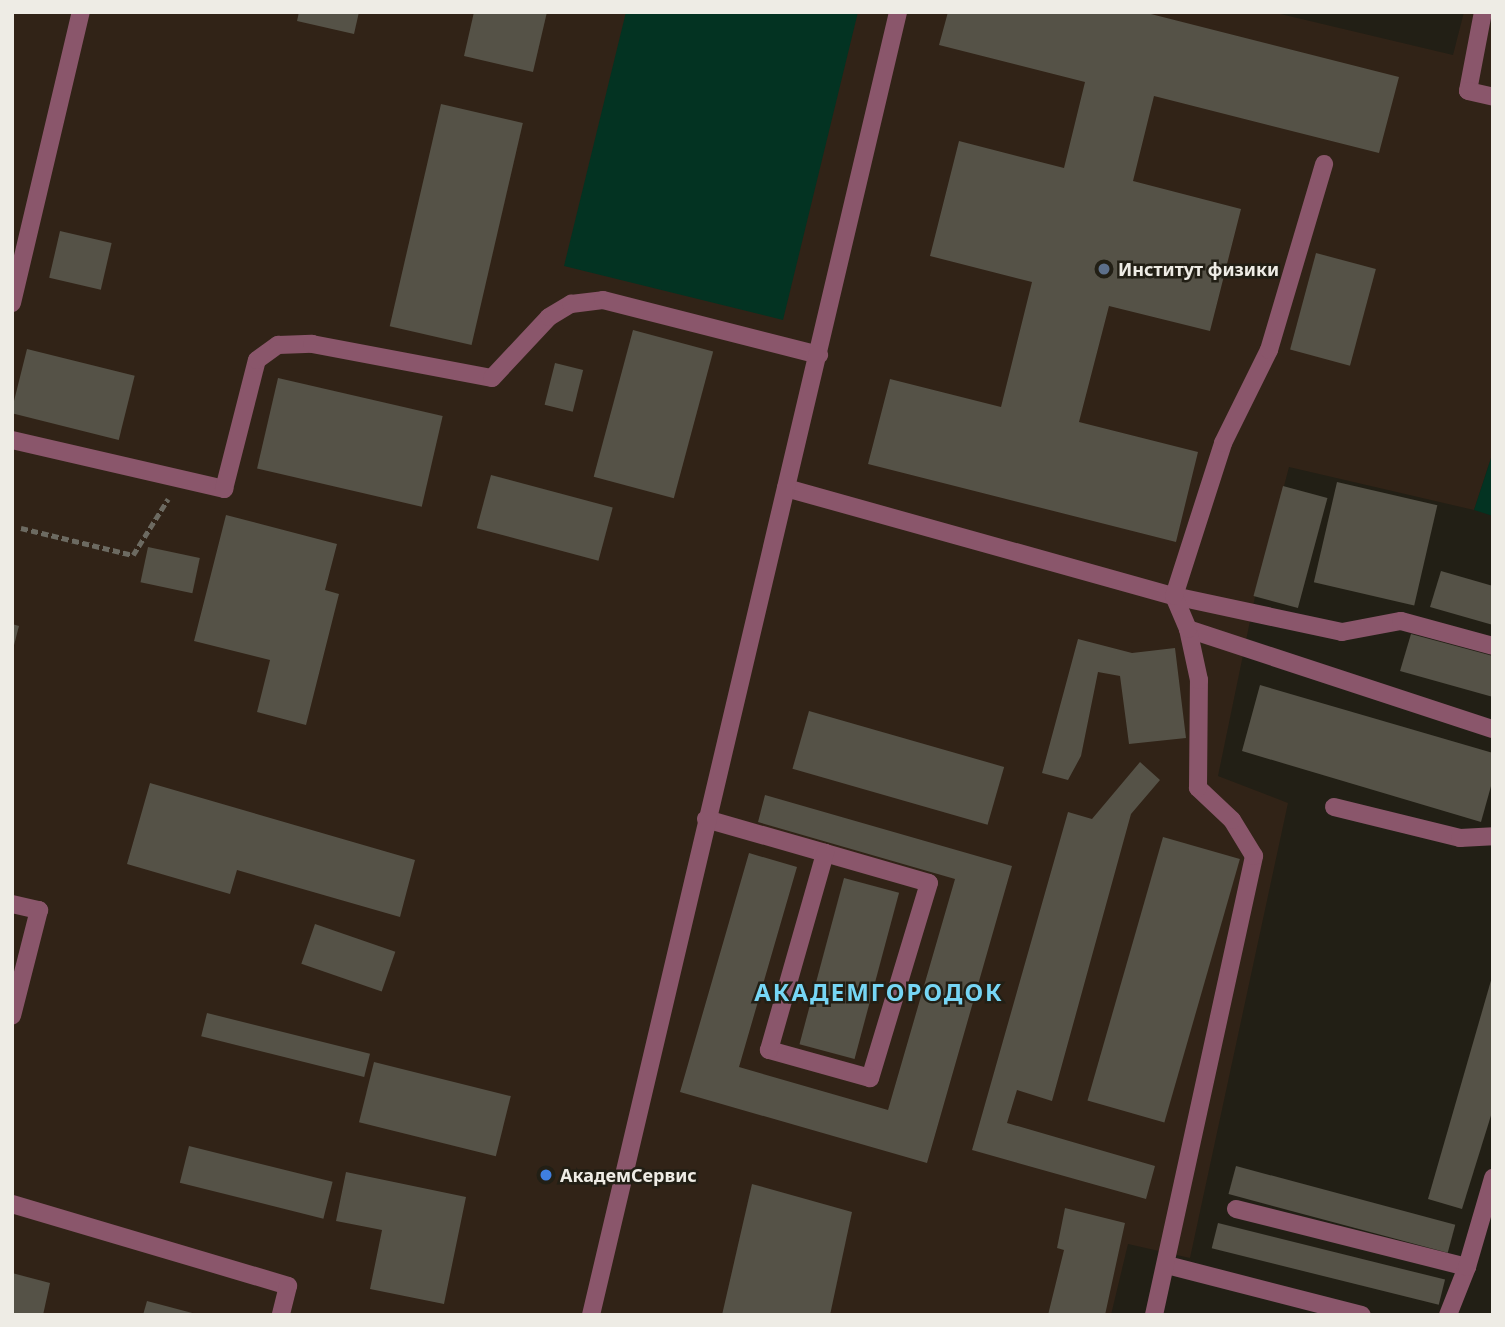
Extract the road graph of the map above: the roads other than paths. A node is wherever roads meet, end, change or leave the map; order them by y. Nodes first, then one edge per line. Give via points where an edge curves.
1 (81, 12) edge
2 (898, 12) edge
3 (1483, 12) edge
4 (1493, 97) edge
5 (1324, 164) dead end
6 (12, 303) edge
7 (820, 355) junction
8 (12, 440) edge
9 (786, 488) junction
10 (1174, 596) junction
11 (1188, 629) junction
12 (1493, 646) edge
13 (1493, 729) edge
14 (1334, 807) dead end
15 (706, 819) junction
16 (1493, 835) edge
17 (825, 853) junction
18 (12, 904) edge
19 (12, 1016) edge
20 (1493, 1178) edge
21 (12, 1204) edge
22 (1236, 1209) dead end
23 (1167, 1265) junction
24 (1467, 1267) junction
25 (281, 1315) edge
26 (591, 1315) edge
27 (1154, 1315) edge
28 (1362, 1315) edge
29 (1448, 1315) edge

1 - 6 lane
2 - 7 lane
3 - 4 lane via 1468,91
5 - 10 lane via 1269,350 1223,443
7 - 8 lane via 603,300 571,304 549,317 492,378 312,344 278,345 257,360 224,489
7 - 9 lane
9 - 10 lane
9 - 15 lane
10 - 11 lane
10 - 12 lane via 1342,632 1401,621
11 - 13 lane
11 - 23 lane via 1199,680 1198,788 1233,820 1254,856
14 - 16 lane via 1460,838
15 - 17 lane
15 - 26 lane
17 - 17 lane via 929,883 870,1078 769,1050
18 - 19 lane via 40,909
20 - 24 lane
21 - 25 lane via 288,1286
22 - 24 lane
23 - 27 lane
23 - 28 lane
24 - 29 lane

